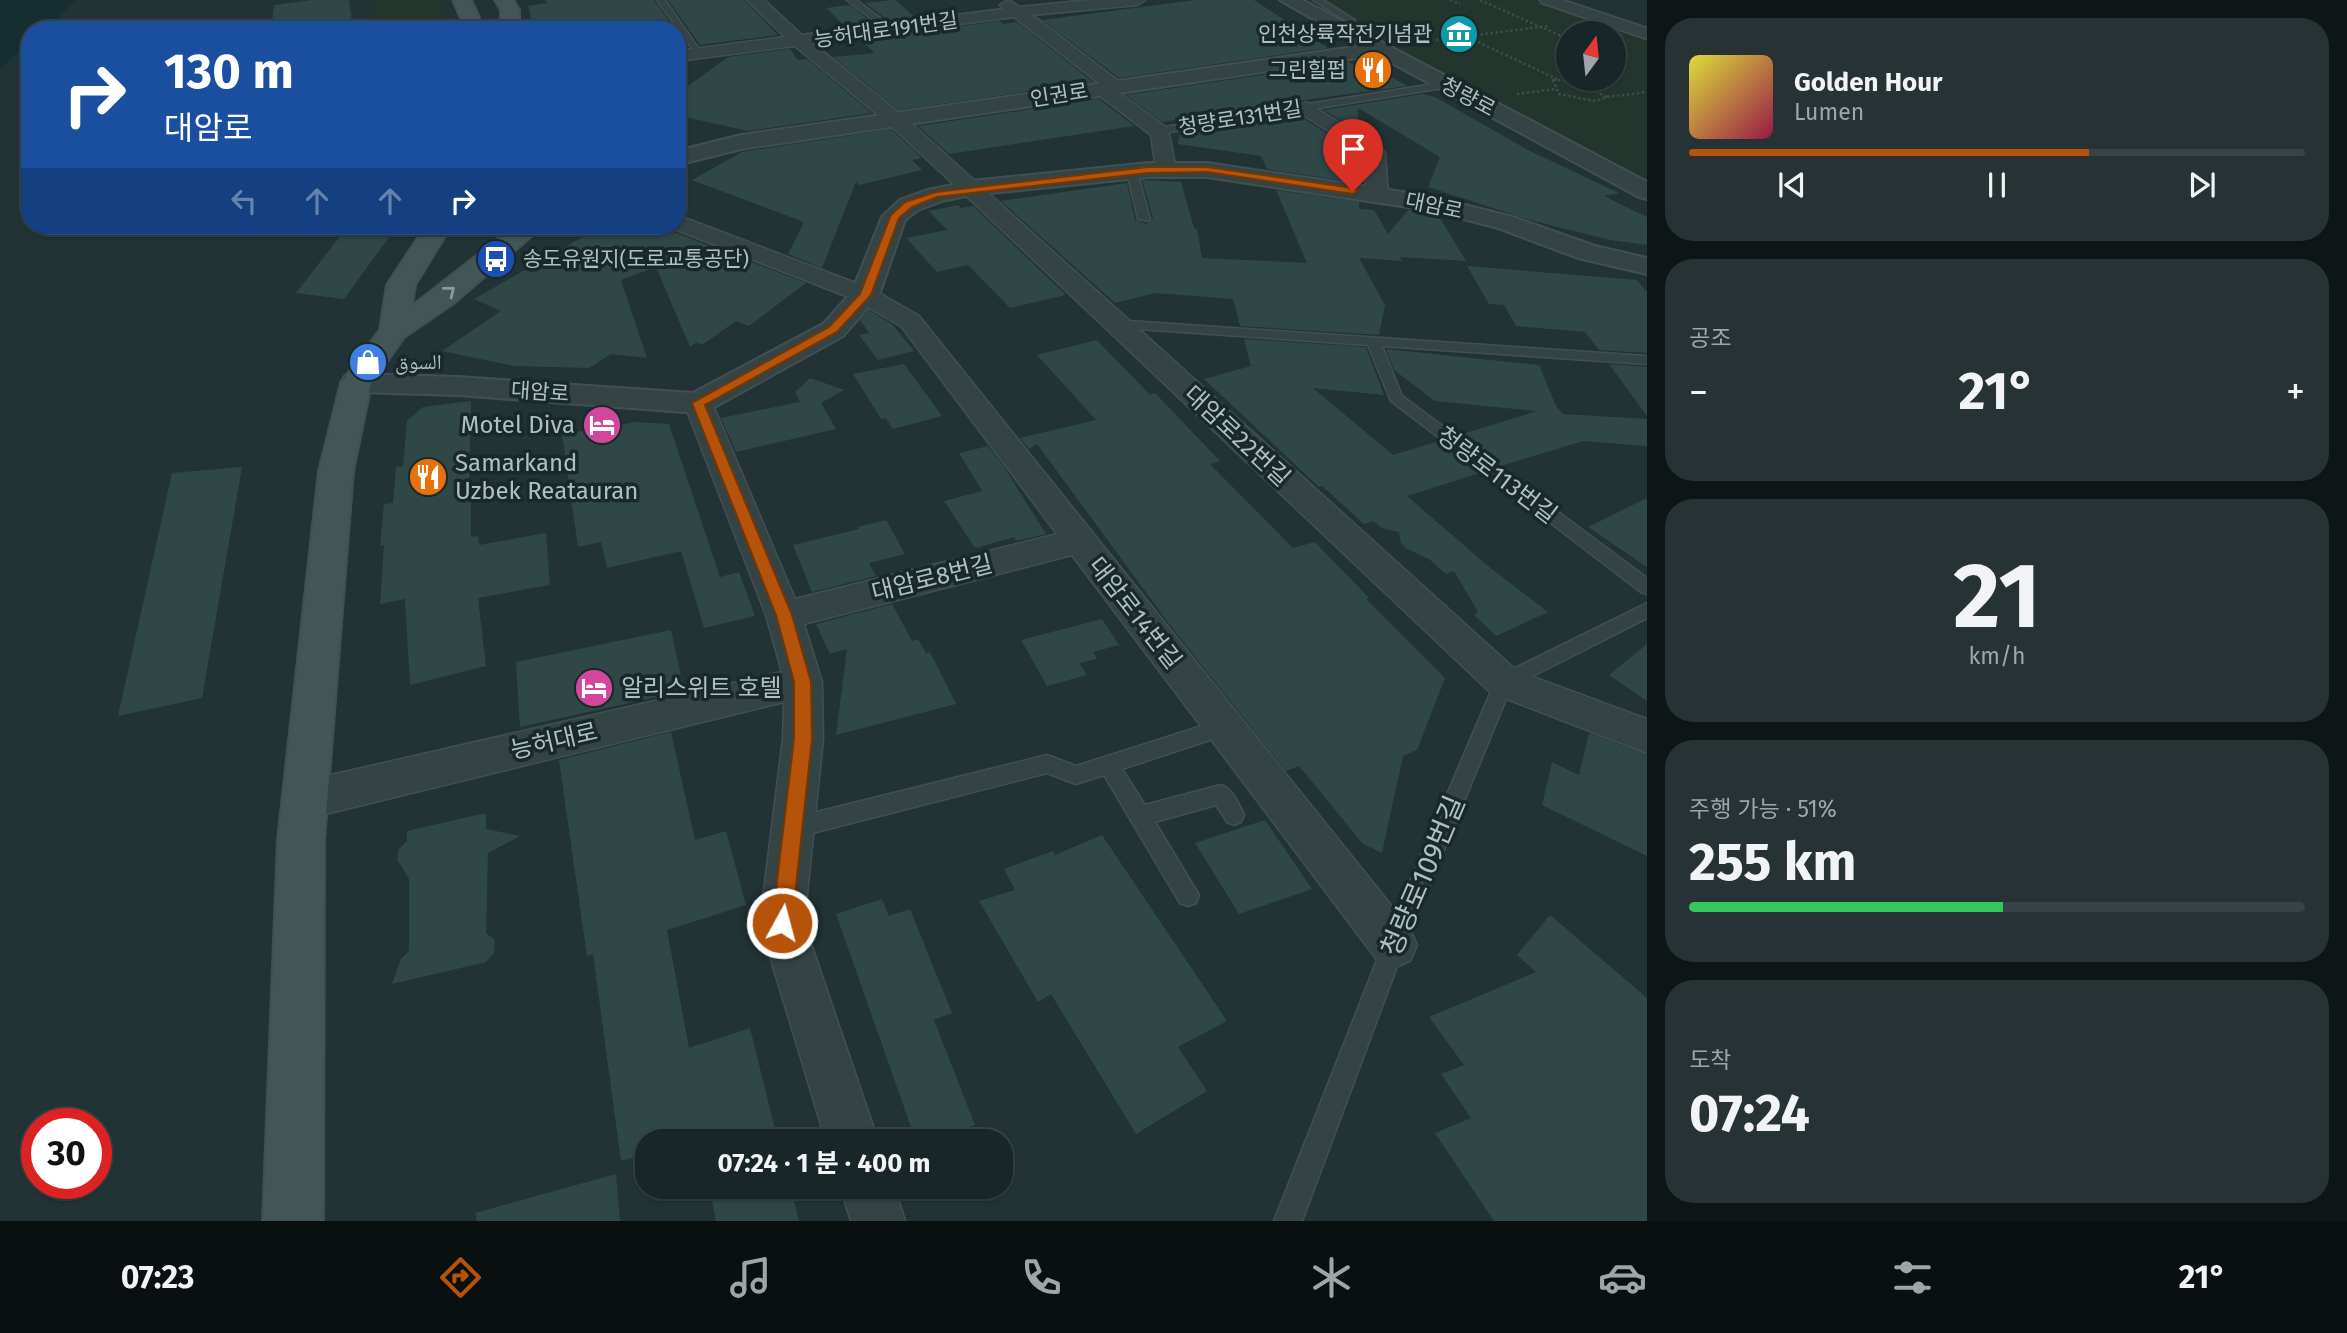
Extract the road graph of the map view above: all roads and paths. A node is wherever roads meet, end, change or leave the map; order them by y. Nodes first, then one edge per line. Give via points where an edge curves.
1 (462, 0) edge
2 (504, 0) edge
3 (661, 0) edge
4 (755, 0) edge
5 (851, 0) edge
6 (1137, 0) edge
7 (1289, 0) edge
8 (1317, 0) edge
9 (1450, 0) edge
10 (1480, 0) edge
11 (1548, 0) edge
12 (1111, 1) edge
13 (1460, 4) dead end
14 (1010, 6) edge
15 (1351, 20) dead end
16 (470, 21) edge
17 (510, 21) edge
18 (676, 21) edge
19 (1548, 26) dead end
20 (1541, 27) junction
21 (891, 29) junction
22 (686, 34) edge
23 (1556, 34) edge
24 (1647, 34) edge
25 (1467, 37) junction
26 (799, 41) junction
27 (1434, 41) dead end
28 (1377, 49) junction
29 (700, 53) junction
30 (686, 54) edge
31 (1556, 78) edge
32 (1446, 85) junction
33 (1109, 88) junction
34 (1558, 91) edge
35 (1596, 91) edge
36 (1647, 92) edge
37 (1607, 97) junction
38 (1306, 108) junction
39 (896, 120) junction
40 (1158, 131) junction
41 (741, 142) junction
42 (686, 143) edge
43 (686, 156) edge
44 (1166, 170) junction
45 (1132, 172) junction
46 (971, 188) junction
47 (1647, 192) edge
48 (1377, 195) junction
49 (1144, 219) dead end
50 (686, 225) edge
51 (432, 235) edge
52 (519, 235) edge
53 (1647, 267) edge
54 (865, 295) junction
55 (1114, 324) junction
56 (394, 331) junction
57 (1374, 343) junction
58 (1647, 360) edge
59 (356, 383) junction
60 (698, 403) junction
61 (1079, 541) junction
62 (1647, 587) edge
63 (1647, 610) edge
64 (784, 615) junction
65 (803, 682) junction
66 (1504, 682) junction
67 (1224, 727) junction
68 (1647, 736) edge
69 (1108, 764) junction
70 (305, 800) junction
71 (1234, 815) dead end
72 (1140, 816) junction
73 (793, 828) junction
74 (1188, 895) dead end
75 (1394, 945) junction
76 (848, 1129) edge
77 (871, 1199) edge
78 (293, 1221) edge
79 (878, 1221) edge
80 (1289, 1221) edge

1 - 16 main road
2 - 17 main road
3 - 18 lane
4 - 26 street, 대암로22번길
5 - 21 lane
6 - 12 street, 능허대로191번길
7 - 28 street, 청량로
8 - 15 lane
9 - 13 path
10 - 20 path
11 - 24 street
12 - 14 street, 능허대로191번길
14 - 21 street, 능허대로191번길
14 - 33 street
19 - 20 path
20 - 23 path
20 - 25 path
21 - 26 street, 능허대로191번길
22 - 29 lane
25 - 27 path
25 - 31 path
26 - 29 street, 능허대로191번길
26 - 39 street, 대암로22번길
28 - 32 street, 청량로
28 - 33 street, 인권로
29 - 30 street, 능허대로191번길
32 - 38 lane, 청량로131번길
32 - 47 street, 청량로
33 - 39 street, 인권로
33 - 40 street
34 - 37 path via 1595,102
35 - 37 path
36 - 37 path
38 - 40 lane, 청량로131번길
38 - 48 street via 1375,153
39 - 41 street, 인권로
39 - 46 street, 대암로22번길
40 - 44 street
41 - 42 street
41 - 43 street
44 - 45 street, 대암로
44 - 48 street, 대암로 via 1207,170
45 - 46 street, 대암로
45 - 49 lane
46 - 54 street, 대암로 via 927,198 894,217
46 - 55 street, 대암로22번길
48 - 53 street, 대암로 via 1492,219
50 - 54 street, 대암로14번길
51 - 56 main road via 401,285
56 -> 52 main road
54 - 60 street, 대암로 via 833,330
54 - 61 street, 대암로14번길 via 910,321
55 - 57 lane
55 - 66 street, 대암로22번길
56 - 59 main road
57 - 58 lane
57 - 62 lane, 청량로113번길 via 1396,398
59 - 60 street, 대암로
59 - 70 main road via 336,471
60 - 64 street
61 - 64 street, 대암로8번길
61 - 67 street, 대암로14번길
63 - 66 lane
64 - 65 street
65 - 70 street, 능허대로
65 - 73 street via 803,739
66 - 68 street
66 - 75 lane, 청량로109번길
67 - 69 lane
67 - 75 street, 대암로14번길
69 - 72 lane
69 - 73 lane via 1076,775 1047,764
70 - 78 main road
71 - 72 lane via 1221,794
72 - 74 lane
73 - 76 street via 782,923
75 - 80 lane, 청량로109번길
77 - 79 street

